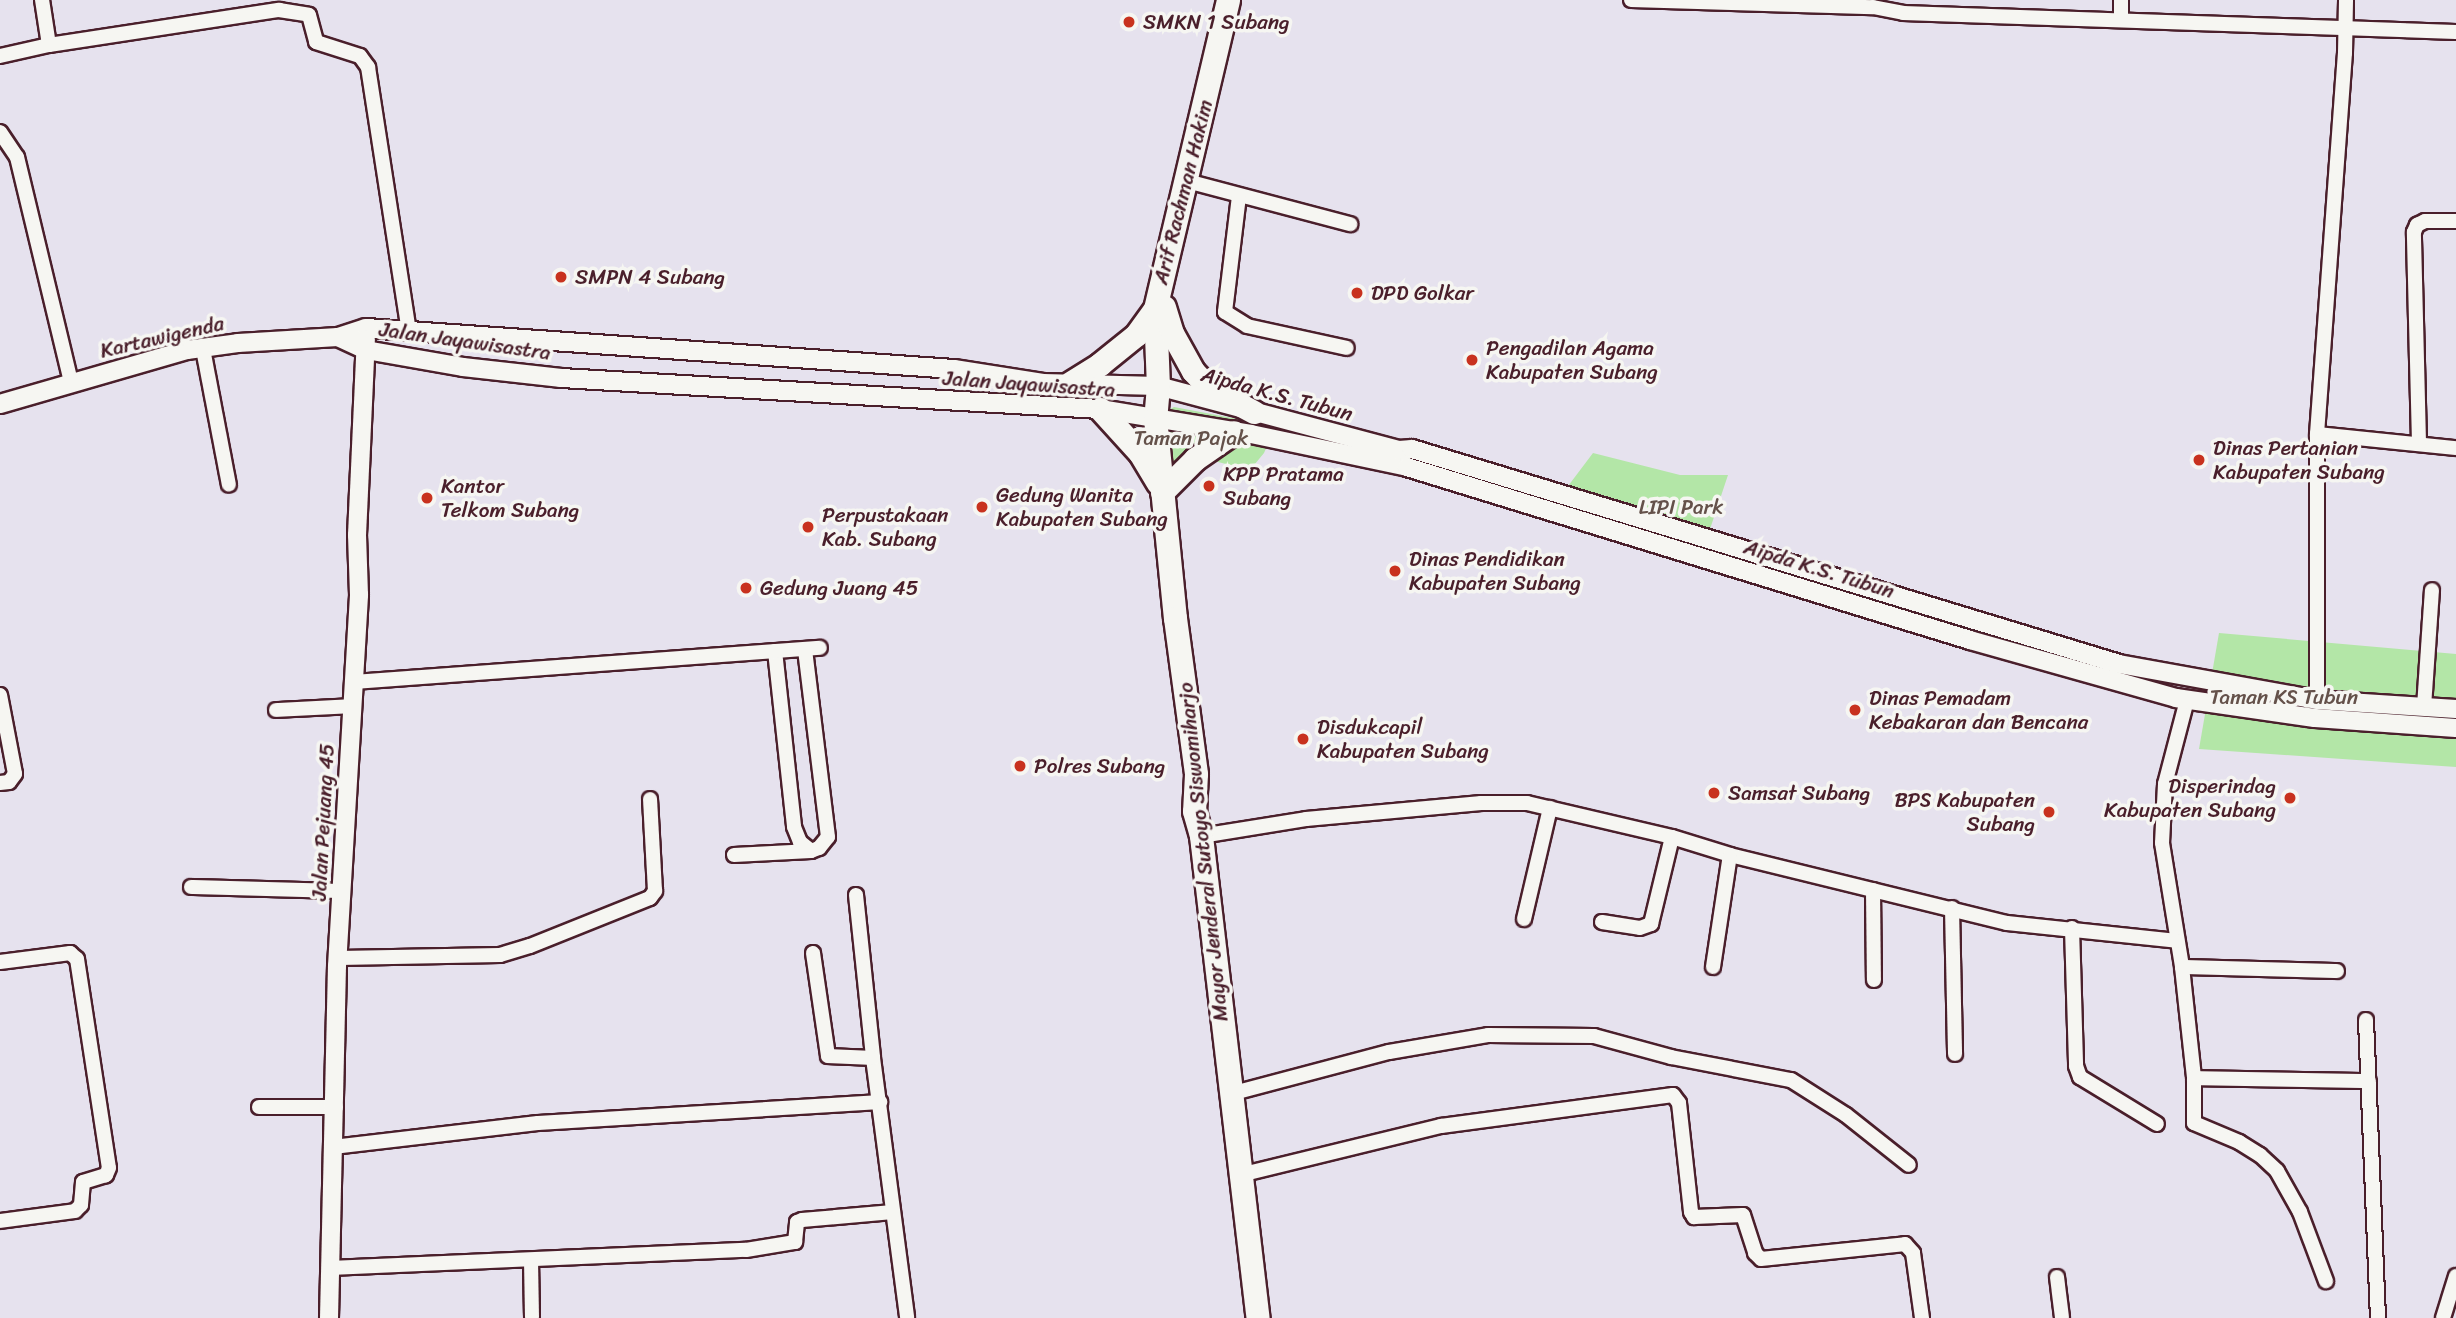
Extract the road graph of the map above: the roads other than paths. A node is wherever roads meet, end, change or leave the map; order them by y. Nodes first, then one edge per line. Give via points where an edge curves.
1 (41, 0) edge
2 (1228, 0) edge
3 (1631, 0) edge
4 (2121, 0) edge
5 (2346, 0) edge
6 (1873, 3) edge
7 (2120, 19) junction
8 (2346, 28) junction
9 (2456, 32) edge
10 (49, 45) junction
11 (0, 56) edge
12 (0, 132) edge
13 (1187, 181) junction
14 (1239, 196) junction
15 (2456, 220) edge
16 (1350, 224) dead end
17 (1157, 300) junction
18 (366, 328) junction
19 (408, 331) junction
20 (338, 337) junction
21 (1347, 348) dead end
22 (203, 349) junction
23 (366, 350) junction
24 (71, 382) junction
25 (1070, 383) junction
26 (1158, 386) junction
27 (0, 404) edge
28 (1100, 409) junction
29 (1254, 412) junction
30 (1164, 420) junction
31 (1234, 432) junction
32 (2317, 433) junction
33 (2419, 443) junction
34 (2456, 447) edge
35 (229, 485) dead end
36 (1161, 490) junction
37 (2432, 590) dead end
38 (820, 648) dead end
39 (805, 649) junction
40 (775, 651) junction
41 (354, 682) junction
42 (0, 695) edge
43 (2187, 700) junction
44 (2317, 700) junction
45 (352, 706) junction
46 (2424, 707) junction
47 (2456, 709) edge
48 (276, 710) dead end
49 (2456, 727) edge
50 (0, 783) edge
51 (650, 799) dead end
52 (1550, 808) junction
53 (1201, 836) junction
54 (1672, 837) junction
55 (811, 851) junction
56 (1730, 855) junction
57 (734, 856) dead end
58 (191, 887) dead end
59 (1873, 890) junction
60 (342, 891) junction
61 (856, 895) dead end
62 (1952, 908) junction
63 (1524, 919) dead end
64 (1602, 922) dead end
65 (2072, 928) junction
66 (2177, 941) junction
67 (813, 953) dead end
68 (0, 962) edge
69 (338, 962) junction
70 (1713, 967) dead end
71 (2182, 967) junction
72 (2337, 971) dead end
73 (1874, 981) dead end
74 (2366, 1020) dead end
75 (1955, 1054) dead end
76 (873, 1058) junction
77 (2194, 1078) junction
78 (2369, 1081) junction
79 (1230, 1094) junction
80 (880, 1102) junction
81 (259, 1107) dead end
82 (336, 1107) junction
83 (2157, 1124) dead end
84 (332, 1147) junction
85 (1909, 1165) dead end
86 (1240, 1175) junction
87 (893, 1212) junction
88 (0, 1221) edge
89 (531, 1260) junction
90 (330, 1268) junction
91 (2456, 1276) edge
92 (2057, 1277) dead end
93 (2326, 1281) dead end
94 (532, 1317) edge
95 (329, 1318) edge
96 (907, 1318) edge
97 (1258, 1318) edge
98 (1922, 1318) edge
99 (2062, 1318) edge
100 (2378, 1318) edge
101 (2443, 1318) edge

1 - 10 street
2 - 13 main road, Arif Rachman Hakim
3 - 6 street
4 - 7 street
5 - 8 street
6 - 7 street via 1903,13
7 - 8 street
8 - 9 street
8 - 32 street
10 - 11 street
10 - 19 street via 279,10 309,15 316,42 360,56 368,68
12 - 24 street via 17,157
13 - 14 street
13 - 17 main road, Arif Rachman Hakim
14 - 16 street
14 - 21 street via 1225,312 1247,326
15 - 33 street via 2421,222 2414,232
17 - 25 main road via 1136,335
17 - 26 main road, Arif Rachman Hakim
17 - 29 main road via 1193,371 1209,388
18 - 19 street, Jalan Jayawisastra
18 - 20 street, Jalan Jayawisastra
18 - 23 street, Jalan Pejuang 45
19 - 25 street, Jalan Jayawisastra via 954,369
20 - 22 street, Kartawigenda
20 - 23 street, Jalan Jayawisastra
22 - 24 street, Kartawigenda
22 - 35 street
23 - 28 street, Jalan Jayawisastra via 561,378
23 - 41 street, Jalan Pejuang 45
24 - 27 street, Kartawigenda
25 - 26 street
26 - 29 street, Aipda K.S. Tubun
26 - 30 main road, Mayor Jenderal Sutoyo Siswomiharjo
28 - 30 street, Jalan Jayawisastra
28 - 36 main road via 1140,453
29 - 44 street, Aipda K.S. Tubun via 1398,450 1412,449 2119,664
30 - 31 street, Aipda K.S. Tubun
30 - 36 main road, Mayor Jenderal Sutoyo Siswomiharjo
31 - 36 main road
31 - 43 street, Aipda K.S. Tubun via 1407,467 1970,640
32 - 33 street
32 - 44 street
33 - 34 street
36 - 53 main road, Mayor Jenderal Sutoyo Siswomiharjo via 1196,774 1194,811
37 - 46 street
38 - 39 street
39 - 40 street
39 - 55 street via 829,831 825,842
40 - 41 street
40 - 55 street via 794,827 800,842
41 - 45 street, Jalan Pejuang 45
42 - 50 street via 15,774 9,782
43 - 49 street, Aipda K.S. Tubun via 2315,718
43 - 66 street via 2162,811 2162,843
44 - 46 street, Aipda K.S. Tubun
45 - 48 street
45 - 60 street, Jalan Pejuang 45
46 - 47 street, Aipda K.S. Tubun
51 - 69 street via 655,891 650,898 500,955
52 - 53 street via 1506,801 1481,803 1306,819
52 - 54 street
52 - 63 street
53 - 79 main road, Mayor Jenderal Sutoyo Siswomiharjo
54 - 56 street
54 - 64 street via 1651,924 1640,928
55 - 57 street
56 - 59 street
56 - 70 street
58 - 60 street
59 - 62 street
59 - 73 street
60 - 69 street, Jalan Pejuang 45
61 - 76 street
62 - 65 street via 2007,923
62 - 75 street
65 - 66 street
65 - 83 street via 2080,1077
66 - 71 street
67 - 76 street via 828,1056
68 - 88 street via 71,953 77,959 109,1168 101,1177 83,1182 81,1205 75,1211
69 - 82 street, Jalan Pejuang 45
71 - 72 street
71 - 77 street
74 - 78 street
76 - 80 street
77 - 78 street
77 - 93 street via 2194,1123 2239,1142 2277,1171 2300,1212
78 - 100 street
79 - 85 street via 1389,1052 1488,1035 1594,1037 1791,1080 1846,1115
79 - 86 main road, Mayor Jenderal Sutoyo Siswomiharjo
80 - 84 street via 538,1123
80 - 87 street
81 - 82 street
82 - 84 street, Jalan Pejuang 45
84 - 90 street, Jalan Pejuang 45
86 - 97 main road, Mayor Jenderal Sutoyo Siswomiharjo
86 - 98 street via 1441,1126 1674,1095 1679,1103 1694,1217 1743,1215 1761,1259 1905,1244 1913,1253
87 - 89 street via 802,1220 797,1222 795,1242 746,1250
87 - 96 street
89 - 90 street
89 - 94 street
90 - 95 street, Jalan Pejuang 45
91 - 101 street
92 - 99 street

